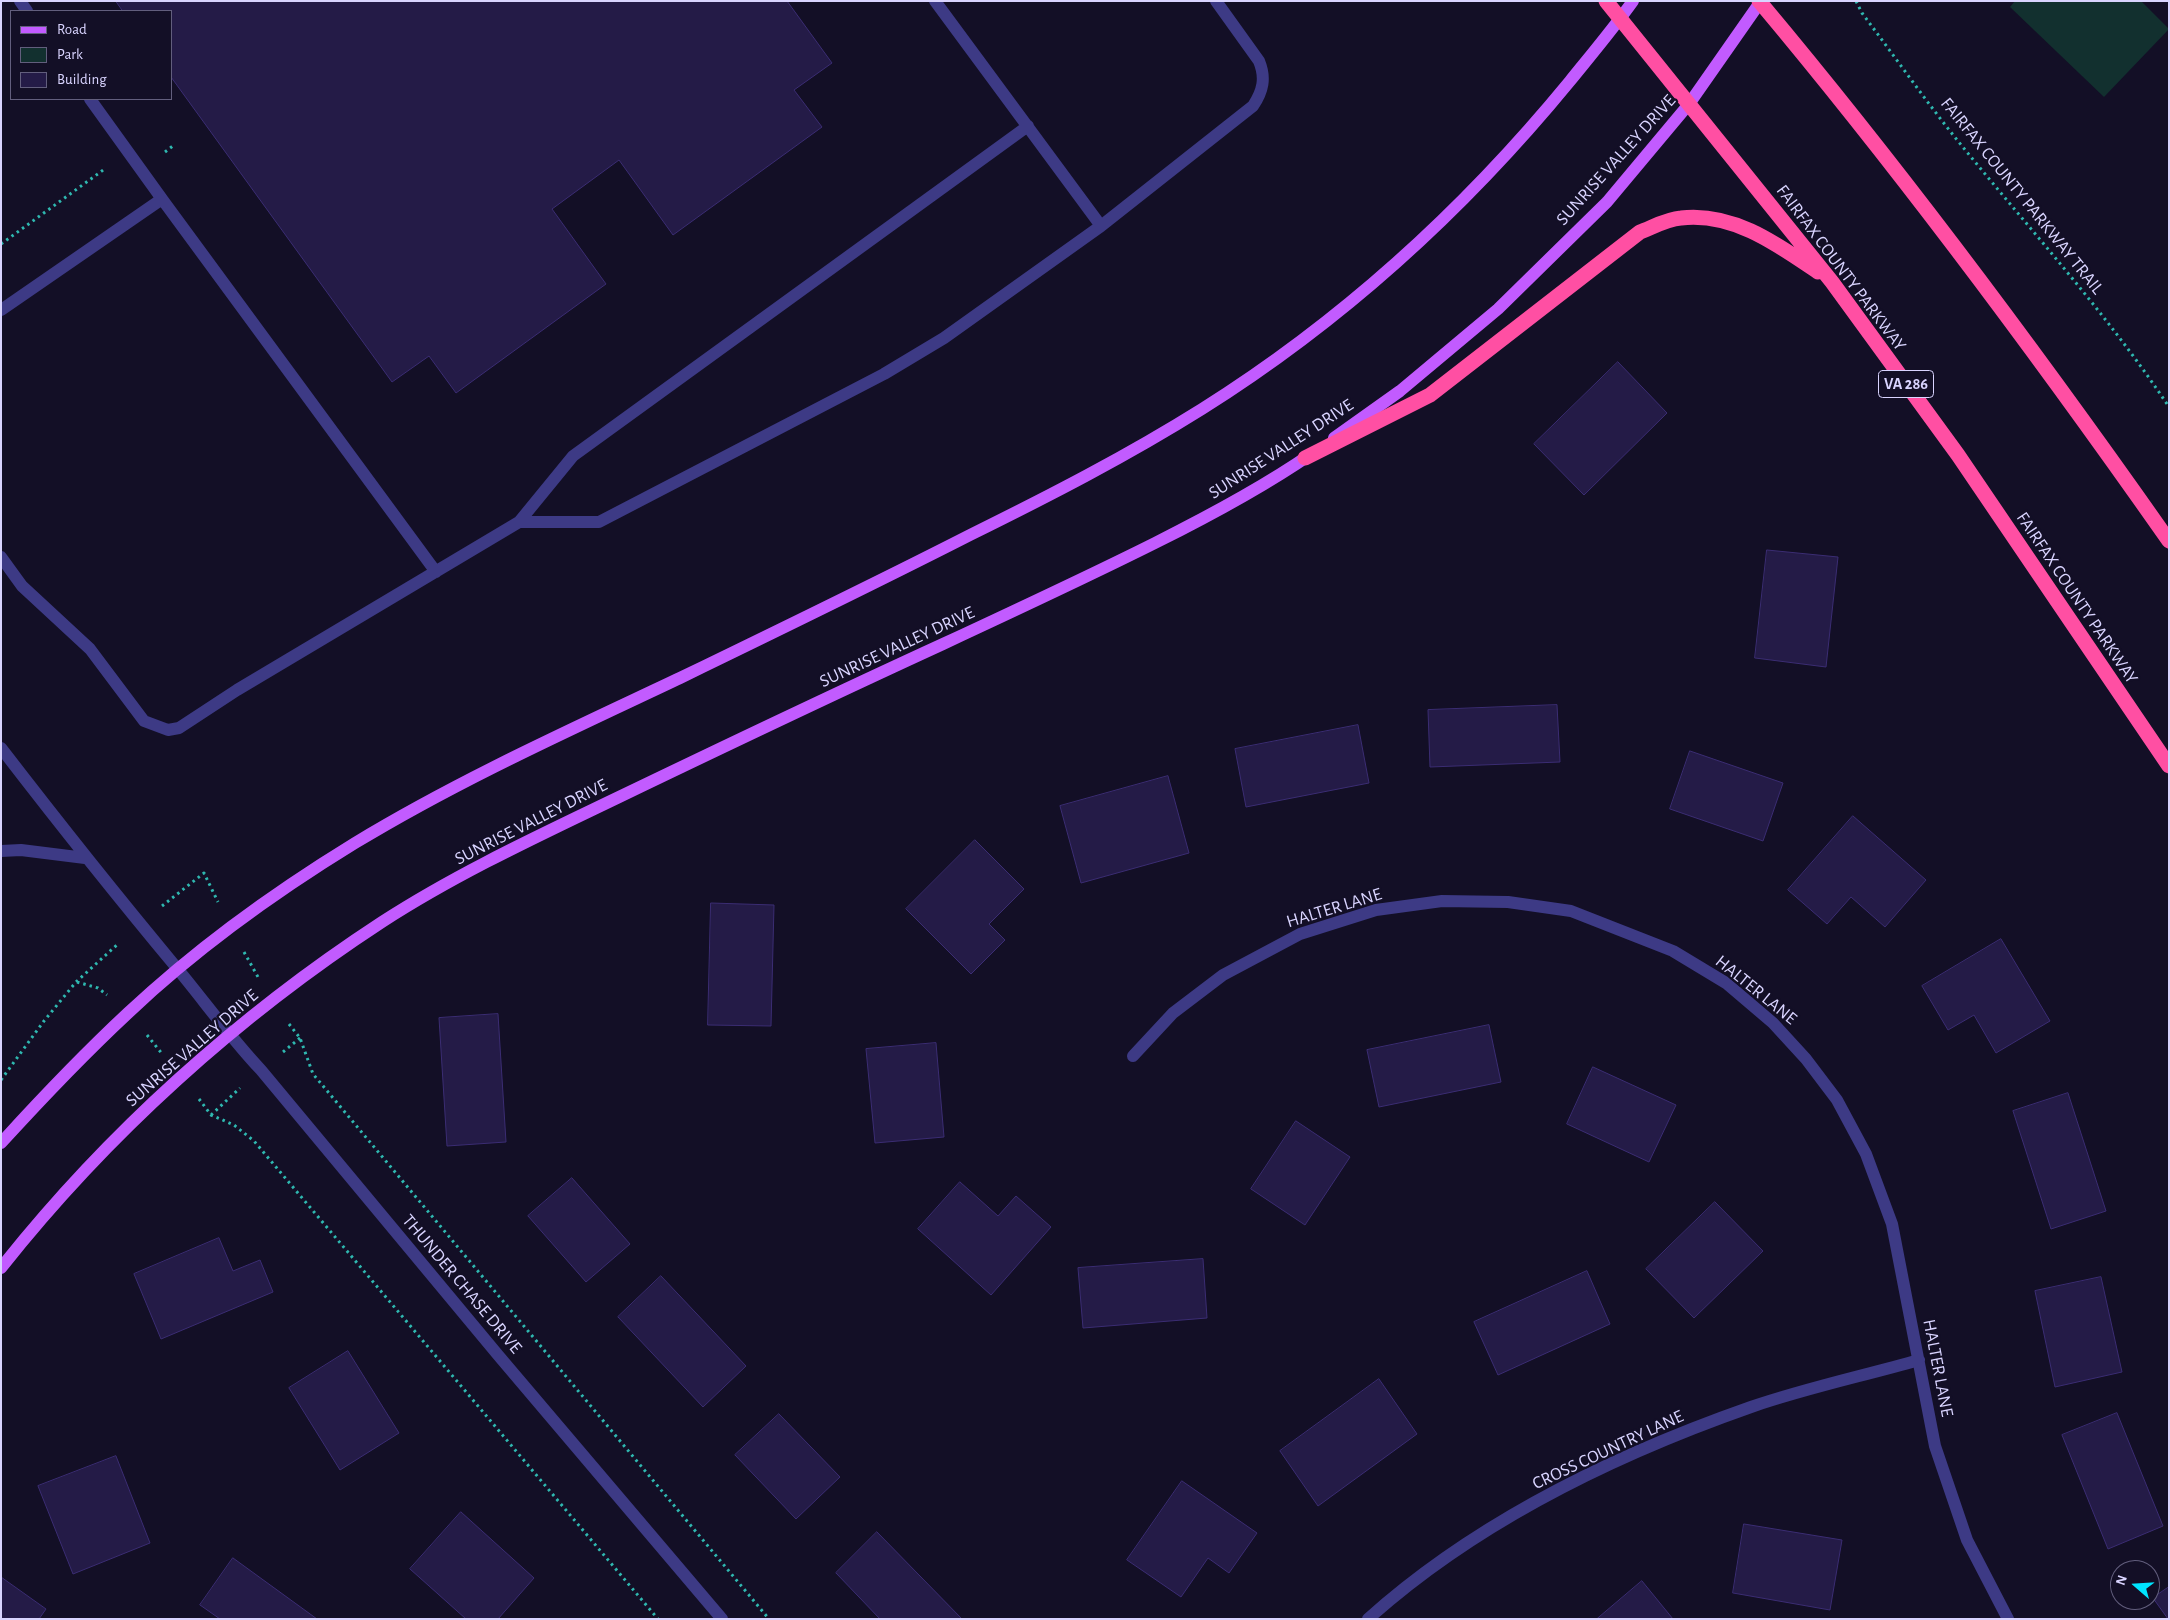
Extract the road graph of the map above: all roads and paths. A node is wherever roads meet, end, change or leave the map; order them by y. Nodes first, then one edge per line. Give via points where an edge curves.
1 (935, 1) edge
2 (1216, 1) edge
3 (1606, 1) edge
4 (1632, 1) edge
5 (1856, 1) edge
6 (1760, 2) edge
7 (1621, 18) junction
8 (91, 100) edge
9 (1689, 104) junction
10 (1028, 126) junction
11 (174, 145) dead end
12 (134, 161) junction
13 (162, 199) junction
14 (1101, 226) junction
15 (1, 244) edge
16 (1832, 282) junction
17 (1, 310) edge
18 (2169, 407) edge
19 (1304, 458) junction
20 (518, 522) junction
21 (2169, 542) edge
22 (1, 557) edge
23 (436, 572) junction
24 (1, 748) edge
25 (2169, 766) edge
26 (1, 851) edge
27 (86, 858) junction
28 (204, 873) dead end
29 (231, 927) junction
30 (178, 969) junction
31 (271, 1002) junction
32 (128, 1013) junction
33 (229, 1036) junction
34 (1133, 1056) dead end
35 (182, 1077) junction
36 (1, 1080) edge
37 (1, 1143) edge
38 (1, 1268) edge
39 (1919, 1360) junction
40 (658, 1619) edge
41 (722, 1619) edge
42 (769, 1619) edge
43 (1368, 1619) edge
44 (2008, 1619) edge

1 - 10 street
2 - 14 street via 1264,71 1260,96 1253,106
3 - 7 highway, FAIRFAX COUNTY PARKWAY / VA 286
4 - 7 main road
5 - 18 path, FAIRFAX COUNTY PARKWAY TRAIL via 1961,144
6 - 9 main road, SUNRISE VALLEY DRIVE
6 - 21 highway via 1908,183
7 - 9 highway, FAIRFAX COUNTY PARKWAY / VA 286
7 - 29 main road via 1523,138 1429,234 1322,324 1210,404 1066,487 410,811 353,844
8 - 12 street
9 - 16 highway, FAIRFAX COUNTY PARKWAY / VA 286
9 - 19 main road, SUNRISE VALLEY DRIVE via 1607,202 1498,309 1400,391
10 - 14 street
10 - 20 street via 573,456
11 - 12 path via 160,156
12 - 13 street
12 - 15 path via 110,166
13 - 17 street
13 - 23 street
14 - 20 street via 944,338 884,374 599,522
16 - 19 highway via 1742,226 1709,217 1679,218 1640,232 1430,395
16 - 25 highway, FAIRFAX COUNTY PARKWAY / VA 286 via 1958,455
19 - 31 main road, SUNRISE VALLEY DRIVE via 1206,517 1077,582 517,846 385,920 325,960
20 - 23 street
22 - 23 street via 22,586 90,649 144,721 168,730 179,728
24 - 27 street, THUNDER CHASE DRIVE
26 - 27 street via 21,850
27 - 30 street, THUNDER CHASE DRIVE
28 - 29 path
29 - 30 main road
29 - 31 path
30 - 32 main road
30 - 33 street, THUNDER CHASE DRIVE
31 - 33 main road, SUNRISE VALLEY DRIVE
31 - 42 path via 300,1038 313,1074
32 - 35 path
32 - 36 path via 98,988 76,982
32 - 37 main road
33 - 35 main road, SUNRISE VALLEY DRIVE
33 - 41 street, THUNDER CHASE DRIVE
34 - 39 street, HALTER LANE via 1173,1013 1223,975 1300,934 1376,910 1442,901 1508,902 1571,911 1604,922 1673,951 1726,983 1773,1023 1837,1100 1866,1154 1892,1224
35 - 38 main road, SUNRISE VALLEY DRIVE via 89,1166
35 - 40 path via 211,1115 234,1125 254,1142
39 - 43 street, CROSS COUNTRY LANE via 1752,1407 1651,1445 1553,1492 1460,1547
39 - 44 street, HALTER LANE via 1935,1446 1964,1532

